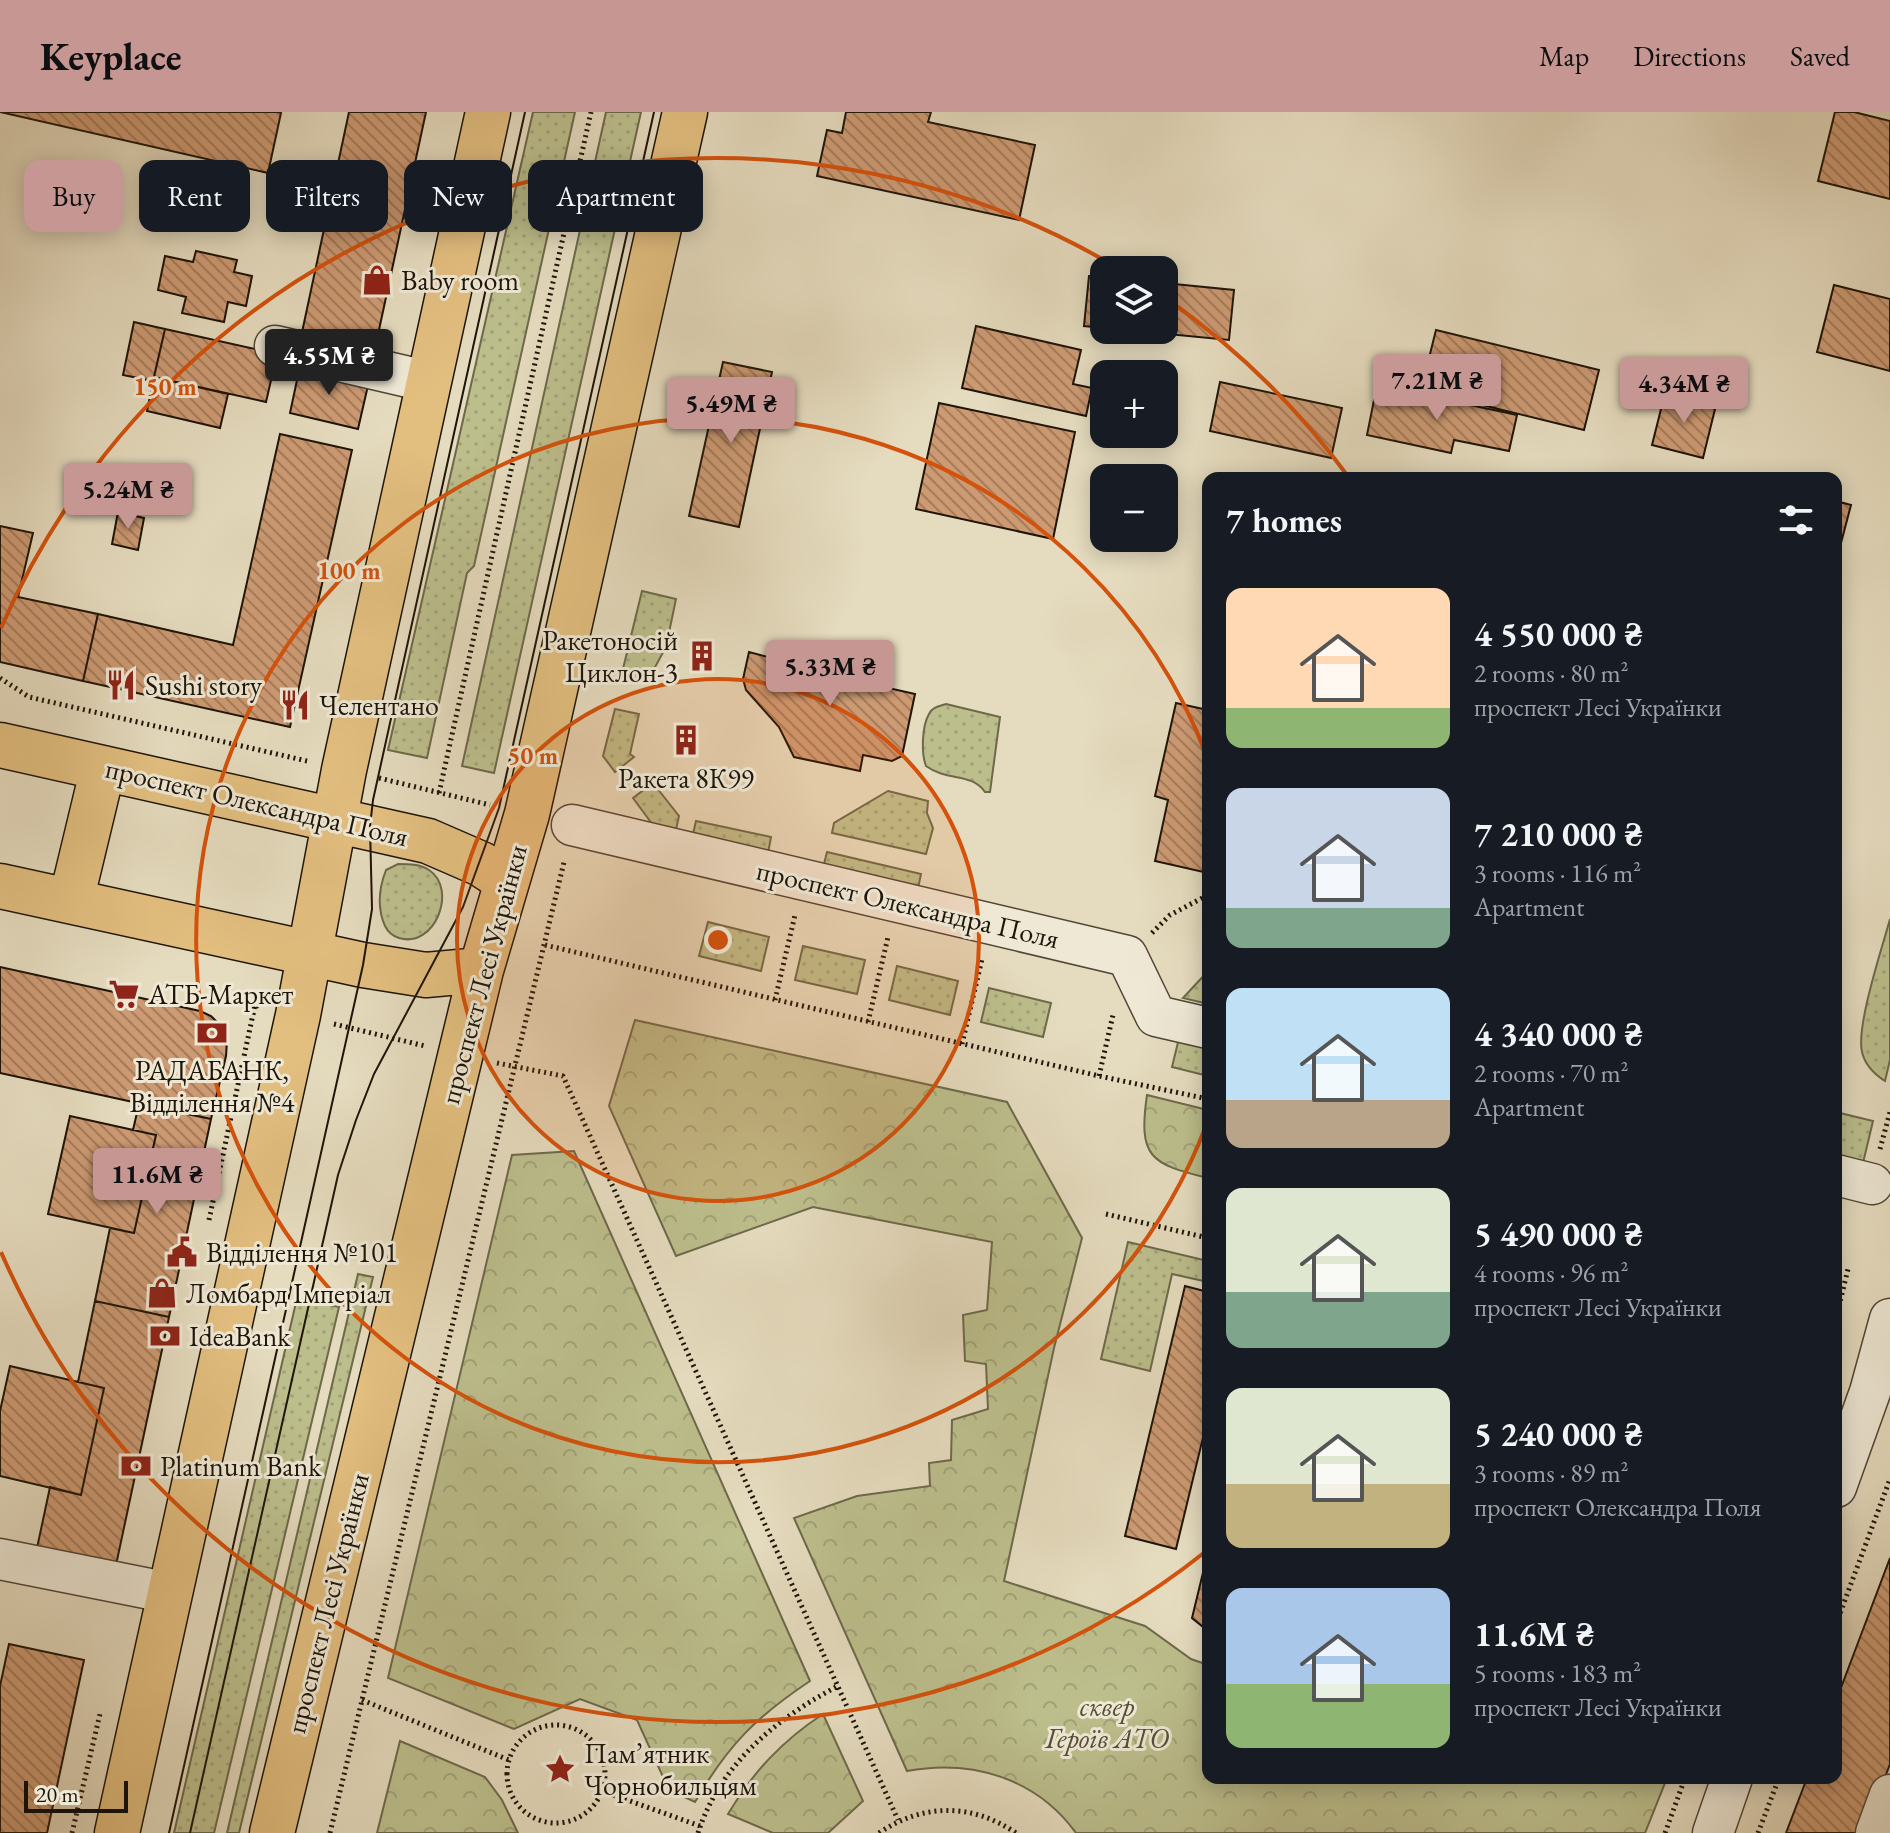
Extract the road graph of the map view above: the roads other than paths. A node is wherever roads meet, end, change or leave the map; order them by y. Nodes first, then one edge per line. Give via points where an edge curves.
1 (488, 112) edge
2 (685, 112) edge
3 (275, 346) dead end
4 (430, 382) junction
5 (0, 745) edge
6 (103, 768) junction
7 (335, 819) junction
8 (572, 825) road end
9 (507, 881) junction
10 (0, 886) edge
11 (71, 901) junction
12 (311, 954) junction
13 (481, 970) junction
14 (1202, 1027) edge
15 (1890, 1319) edge
16 (1880, 1395) edge
17 (1842, 1474) edge
18 (0, 1559) edge
19 (170, 1593) junction
20 (1730, 1784) edge
21 (1890, 1795) edge
22 (117, 1833) edge
23 (272, 1833) edge
24 (1713, 1833) edge
25 (1876, 1833) edge

1 - 4 main road
2 - 9 main road, проспект Лесі Українки via 527,814
3 - 4 street
4 - 7 main road
5 - 6 main road, проспект Олександра Поля
6 - 7 main road, проспект Олександра Поля
6 - 11 main road
7 - 9 main road, проспект Олександра Поля via 428,841
7 - 12 main road
8 - 14 street, проспект Олександра Поля via 1127,956 1156,1016
9 - 13 main road, проспект Лесі Українки
10 - 11 main road
11 - 12 main road
12 - 13 main road via 426,975
12 - 19 main road
13 - 23 main road, проспект Лесі Українки
15 - 16 street
16 - 17 street
18 - 19 street
19 - 22 main road
20 - 24 street
21 - 25 street

